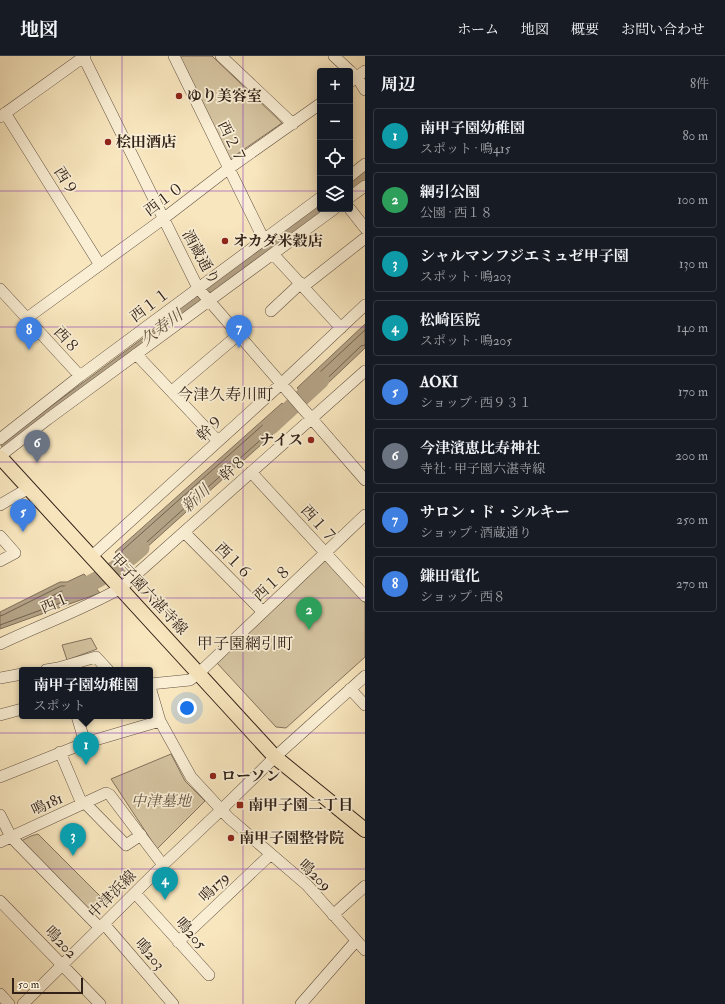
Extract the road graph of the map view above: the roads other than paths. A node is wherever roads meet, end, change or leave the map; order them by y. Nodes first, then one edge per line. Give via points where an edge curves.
1 (84, 56) edge
2 (174, 56) edge
3 (221, 56) edge
4 (334, 56) edge
5 (354, 75) edge
6 (365, 90) edge
7 (317, 106) edge
8 (3, 115) edge
9 (293, 124) junction
10 (365, 164) edge
11 (228, 169) junction
12 (353, 174) edge
13 (365, 186) edge
14 (353, 195) edge
15 (317, 200) edge
16 (330, 212) edge
17 (352, 212) edge
18 (163, 218) junction
19 (365, 228) edge
20 (365, 238) edge
21 (264, 240) junction
22 (273, 254) junction
23 (100, 265) junction
24 (303, 285) junction
25 (0, 289) edge
26 (204, 295) junction
27 (365, 305) edge
28 (272, 311) dead end
29 (27, 318) junction
30 (341, 328) junction
31 (238, 335) junction
32 (136, 354) junction
33 (364, 375) edge
34 (80, 376) junction
35 (284, 388) junction
36 (172, 392) junction
37 (308, 415) junction
38 (0, 439) edge
39 (218, 441) junction
40 (0, 457) edge
41 (251, 472) junction
42 (365, 480) edge
43 (29, 488) junction
44 (0, 505) edge
45 (365, 515) edge
46 (184, 532) junction
47 (0, 536) edge
48 (326, 553) junction
49 (94, 559) junction
50 (0, 561) edge
51 (118, 585) junction
52 (365, 596) edge
53 (263, 612) junction
54 (0, 644) edge
55 (61, 667) edge
56 (105, 667) edge
57 (199, 673) junction
58 (19, 675) edge
59 (365, 676) edge
60 (0, 678) edge
61 (153, 685) edge
62 (350, 689) junction
63 (153, 696) edge
64 (365, 706) edge
65 (19, 711) edge
66 (0, 715) edge
67 (78, 719) edge
68 (160, 721) junction
69 (85, 743) junction
70 (60, 752) junction
71 (275, 757) junction
72 (0, 777) edge
73 (83, 804) junction
74 (221, 810) junction
75 (0, 815) edge
76 (365, 830) edge
77 (141, 835) junction
78 (11, 837) junction
79 (0, 842) edge
80 (271, 854) junction
81 (163, 865) junction
82 (365, 886) edge
83 (135, 893) junction
84 (0, 900) edge
85 (333, 915) junction
86 (102, 926) junction
87 (356, 941) junction
88 (178, 942) junction
89 (365, 950) edge
90 (62, 965) junction
91 (209, 975) dead end
92 (0, 994) edge
93 (9, 1004) edge
94 (23, 1004) edge
95 (100, 1004) edge
96 (173, 1004) edge
97 (301, 1004) edge

1 - 8 street
1 - 18 street, 酒蔵通り
2 - 11 street, 西２７
3 - 9 street
4 - 5 street
5 - 6 street
7 - 9 street, 西１０
8 - 23 street, 西９
9 - 11 street, 西１０
10 - 12 street
11 - 18 street, 西１０
11 - 21 street, 西２７
13 - 14 street
15 - 21 street, 西１１
16 - 22 street
17 - 19 street
18 - 23 street, 西１０
18 - 26 street, 酒蔵通り
20 - 24 street
21 - 26 street, 西１１
22 - 24 street
22 - 26 street
23 - 29 street, 西１０
24 - 28 street
24 - 30 street
25 - 29 street, 西８
26 - 31 street, 酒蔵通り
26 - 32 street
26 - 34 street, 西１１
27 - 30 street, 幹９
29 - 34 street, 西８
30 - 35 street, 幹９
31 - 35 street, 酒蔵通り
31 - 36 street
32 - 36 street
32 - 40 street
33 - 37 street, 幹８
34 - 38 street, 西１１
35 - 37 street, 酒蔵通り
35 - 39 street, 幹９
36 - 39 street
37 - 41 street, 幹８
37 - 42 street, 酒蔵通り
39 - 49 street, 幹９
40 - 43 main road, 甲子園六湛寺線
41 - 46 street, 幹８
41 - 48 street, 西１７
43 - 44 street
43 - 49 main road, 甲子園六湛寺線
45 - 48 street, 西１８
46 - 51 street, 幹８
46 - 53 street, 西１６
47 - 50 street via 15,553
48 - 52 street, 西１７
48 - 53 street, 西１８
49 - 51 main road, 甲子園六湛寺線
51 - 54 street, 西１ via 97,601
51 - 57 main road, 甲子園六湛寺線
53 - 57 street, 西１８
55 - 56 street via 96,657
57 - 61 street, 西１８ via 190,680
57 - 71 main road, 甲子園六湛寺線
58 - 60 street
59 - 62 street, 中津浜線
62 - 64 street
62 - 71 street, 中津浜線
63 - 68 street, 鳴209
65 - 66 street
67 - 69 street
68 - 69 street
68 - 74 street, 鳴209 via 191,777
69 - 70 street
70 - 72 street
70 - 73 street
71 - 74 street, 中津浜線
71 - 76 main road, 甲子園六湛寺線
73 - 77 street via 126,845
73 - 77 street, 鳴181 via 106,793 110,794
73 - 78 street, 鳴181
74 - 80 street, 鳴209
74 - 81 street, 中津浜線
75 - 78 street, 鳴203
77 - 81 street
78 - 79 street, 鳴181
78 - 86 street, 鳴203
80 - 85 street, 鳴209 via 307,885
80 - 88 street, 鳴179
81 - 83 street, 中津浜線
82 - 85 street
83 - 86 street, 中津浜線
83 - 88 street, 鳴205
84 - 90 street, 鳴202
85 - 87 street, 鳴209
86 - 90 street, 中津浜線
86 - 96 street, 鳴203
87 - 89 street, 鳴209
87 - 97 street
88 - 91 street, 鳴205
90 - 94 street, 中津浜線
90 - 95 street, 鳴202
92 - 93 street

